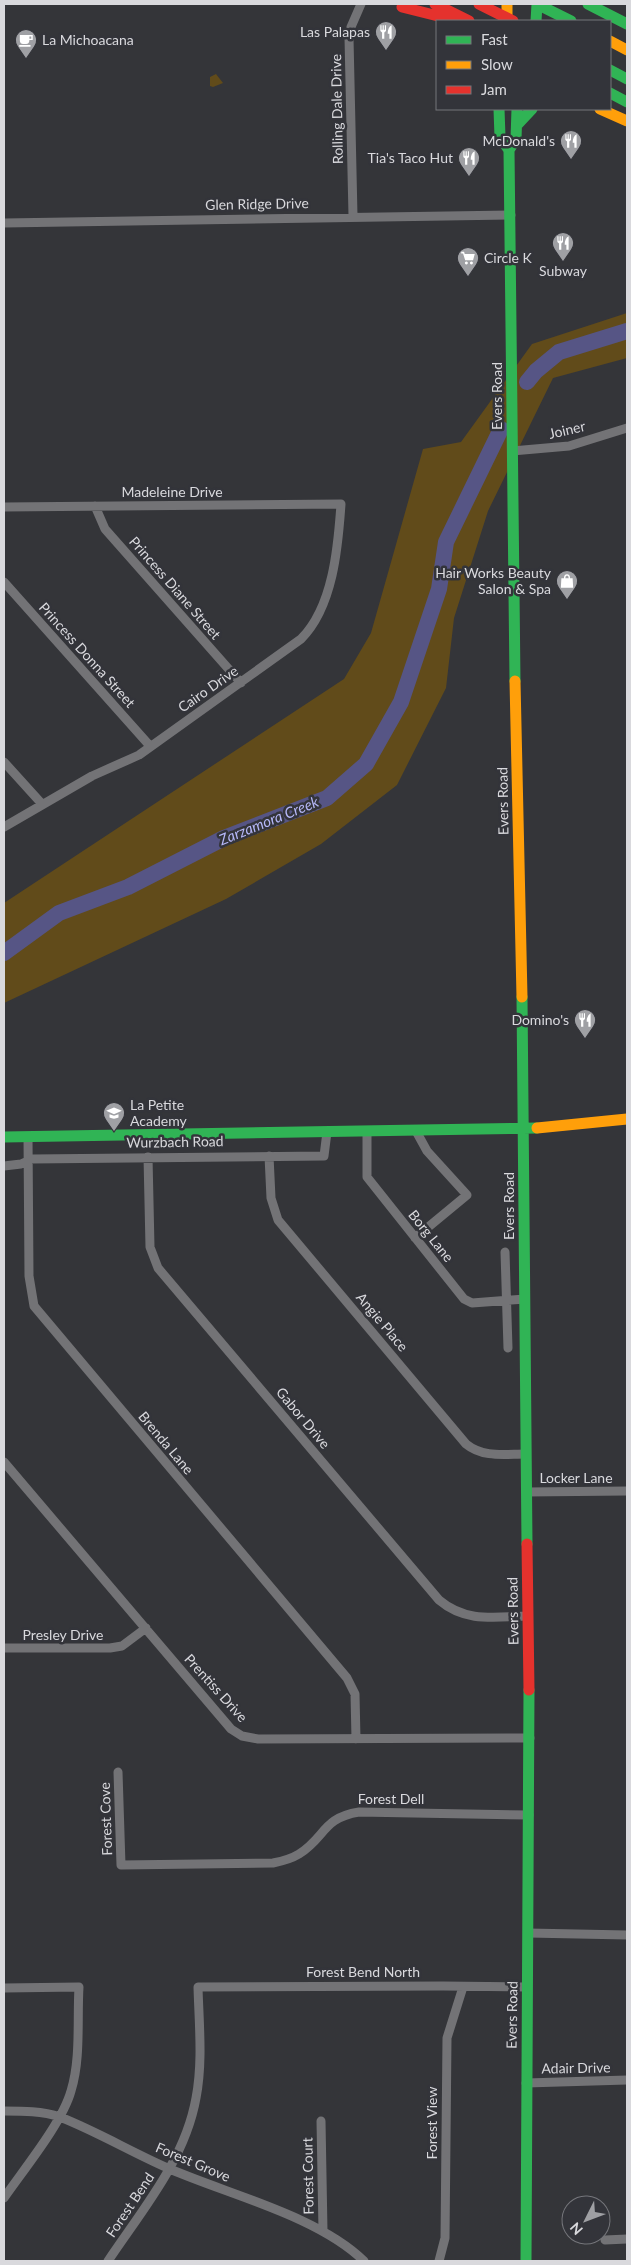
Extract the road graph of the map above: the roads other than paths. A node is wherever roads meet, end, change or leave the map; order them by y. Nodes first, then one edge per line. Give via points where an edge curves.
1 (361, 4) edge
2 (435, 4) edge
3 (478, 4) edge
4 (507, 4) edge
5 (537, 4) edge
6 (588, 4) edge
7 (400, 5) edge
8 (566, 19) edge
9 (454, 20) edge
10 (467, 20) edge
11 (470, 20) edge
12 (507, 20) edge
13 (511, 20) edge
14 (536, 20) edge
15 (436, 23) edge
16 (627, 24) edge
17 (611, 42) edge
18 (627, 50) edge
19 (611, 71) edge
20 (627, 79) edge
21 (611, 94) edge
22 (627, 102) edge
23 (499, 110) edge
24 (516, 110) edge
25 (531, 110) edge
26 (602, 110) edge
27 (627, 121) edge
28 (517, 125) junction
29 (509, 150) junction
30 (511, 215) junction
31 (353, 216) junction
32 (4, 222) edge
33 (627, 428) edge
34 (512, 451) junction
35 (341, 504) joint
36 (95, 506) junction
37 (4, 507) edge
38 (4, 582) edge
39 (241, 683) junction
40 (150, 746) junction
41 (4, 762) edge
42 (42, 804) junction
43 (4, 827) edge
44 (627, 1119) edge
45 (524, 1128) junction
46 (416, 1130) junction
47 (327, 1132) junction
48 (367, 1132) junction
49 (28, 1136) junction
50 (4, 1137) edge
51 (269, 1156) junction
52 (148, 1157) junction
53 (29, 1160) junction
54 (4, 1166) edge
55 (415, 1238) junction
56 (505, 1252) dead end
57 (525, 1299) junction
58 (506, 1300) junction
59 (508, 1348) dead end
60 (525, 1454) junction
61 (4, 1462) edge
62 (627, 1491) edge
63 (526, 1492) junction
64 (528, 1616) junction
65 (146, 1628) junction
66 (4, 1648) edge
67 (530, 1738) junction
68 (356, 1739) junction
69 (118, 1772) dead end
70 (529, 1814) junction
71 (121, 1865) joint
72 (528, 1933) junction
73 (627, 1934) edge
74 (198, 1987) joint
75 (463, 1987) junction
76 (527, 1987) junction
77 (4, 1988) edge
78 (627, 2080) edge
79 (526, 2083) junction
80 (4, 2111) edge
81 (59, 2117) junction
82 (321, 2121) dead end
83 (170, 2169) junction
84 (4, 2198) edge
85 (323, 2231) junction
86 (627, 2239) edge
87 (611, 2240) edge
88 (108, 2261) edge
89 (364, 2261) edge
90 (438, 2261) edge
91 (526, 2261) edge

1 - 31 street, Rolling Dale Drive via 349,38
2 - 10 main road
3 - 11 main road
3 - 13 main road
4 - 12 main road
5 - 8 main road
5 - 14 main road
6 - 16 main road
7 - 9 main road
7 - 15 main road
17 - 18 main road
19 - 20 main road
21 - 22 main road
23 - 29 main road, Evers Road via 500,137
24 - 28 main road, Evers Road
25 - 28 main road
26 - 27 main road
28 - 29 main road, Evers Road via 516,139
29 - 30 main road, Evers Road
30 - 31 street, Glen Ridge Drive
30 - 34 main road, Evers Road
31 - 32 street, Glen Ridge Drive
33 - 34 street, Joiner via 569,446
34 - 45 main road, Evers Road
35 - 36 street, Madeleine Drive
35 - 39 street, Cairo Drive via 339,536 325,602 318,618 301,639
36 - 37 street, Madeleine Drive
36 - 39 street, Princess Diane Street via 105,529
38 - 40 street, Princess Donna Street
39 - 40 street, Cairo Drive
40 - 42 street, Cairo Drive via 126,762 92,776
41 - 42 street
42 - 43 street, Cairo Drive
44 - 45 main road, Wurzbach Road
45 - 46 main road, Wurzbach Road
45 - 57 main road, Evers Road
46 - 48 main road, Wurzbach Road
46 - 55 street via 427,1151 467,1196
47 - 48 main road, Wurzbach Road
47 - 49 main road, Wurzbach Road
47 - 51 street, Wurzbach Road via 324,1156
48 - 55 street, Borg Lane via 367,1177
49 - 50 main road, Wurzbach Road
49 - 53 street, Brenda Lane
51 - 52 street, Wurzbach Road
51 - 60 street, Angie Place via 271,1198 278,1220 466,1444 473,1450 488,1454
52 - 53 street, Wurzbach Road
52 - 64 street, Gabor Drive via 150,1247 158,1268 439,1600 463,1615
53 - 54 street, Wurzbach Road
53 - 68 street, Brenda Lane via 29,1276 34,1306 347,1678 355,1694
55 - 58 street, Borg Lane via 464,1300 472,1303
56 - 58 street
57 - 58 street, Borg Lane
57 - 60 main road, Evers Road
58 - 59 street
60 - 63 main road, Evers Road
61 - 65 street, Prentiss Drive
62 - 63 street, Locker Lane
63 - 64 main road, Evers Road
64 - 67 main road, Evers Road
65 - 66 street, Presley Drive via 122,1646 110,1648
65 - 68 street, Prentiss Drive via 232,1729 242,1736 258,1739
67 - 68 street, Prentiss Drive
67 - 70 main road, Evers Road
69 - 71 street, Forest Cove
70 - 71 street, Forest Dell via 359,1812 342,1815 330,1822 306,1849 288,1860 273,1863
70 - 72 main road, Evers Road
72 - 73 street
72 - 76 main road, Evers Road
74 - 75 street, Forest Bend North
74 - 83 street, Forest Bend via 199,2075 196,2098 183,2143
75 - 76 street, Forest Bend North
75 - 90 street, Forest View via 447,2038 445,2238
76 - 79 main road, Evers Road
77 - 81 street via 79,1987 74,2079
78 - 79 street, Adair Drive
79 - 91 main road, Evers Road
80 - 81 street, Forest Grove via 26,2110
81 - 83 street, Forest Grove
81 - 84 street
82 - 85 street, Forest Court
83 - 85 street, Forest Grove
83 - 88 street, Forest Bend
85 - 89 street, Forest Grove
86 - 87 street

